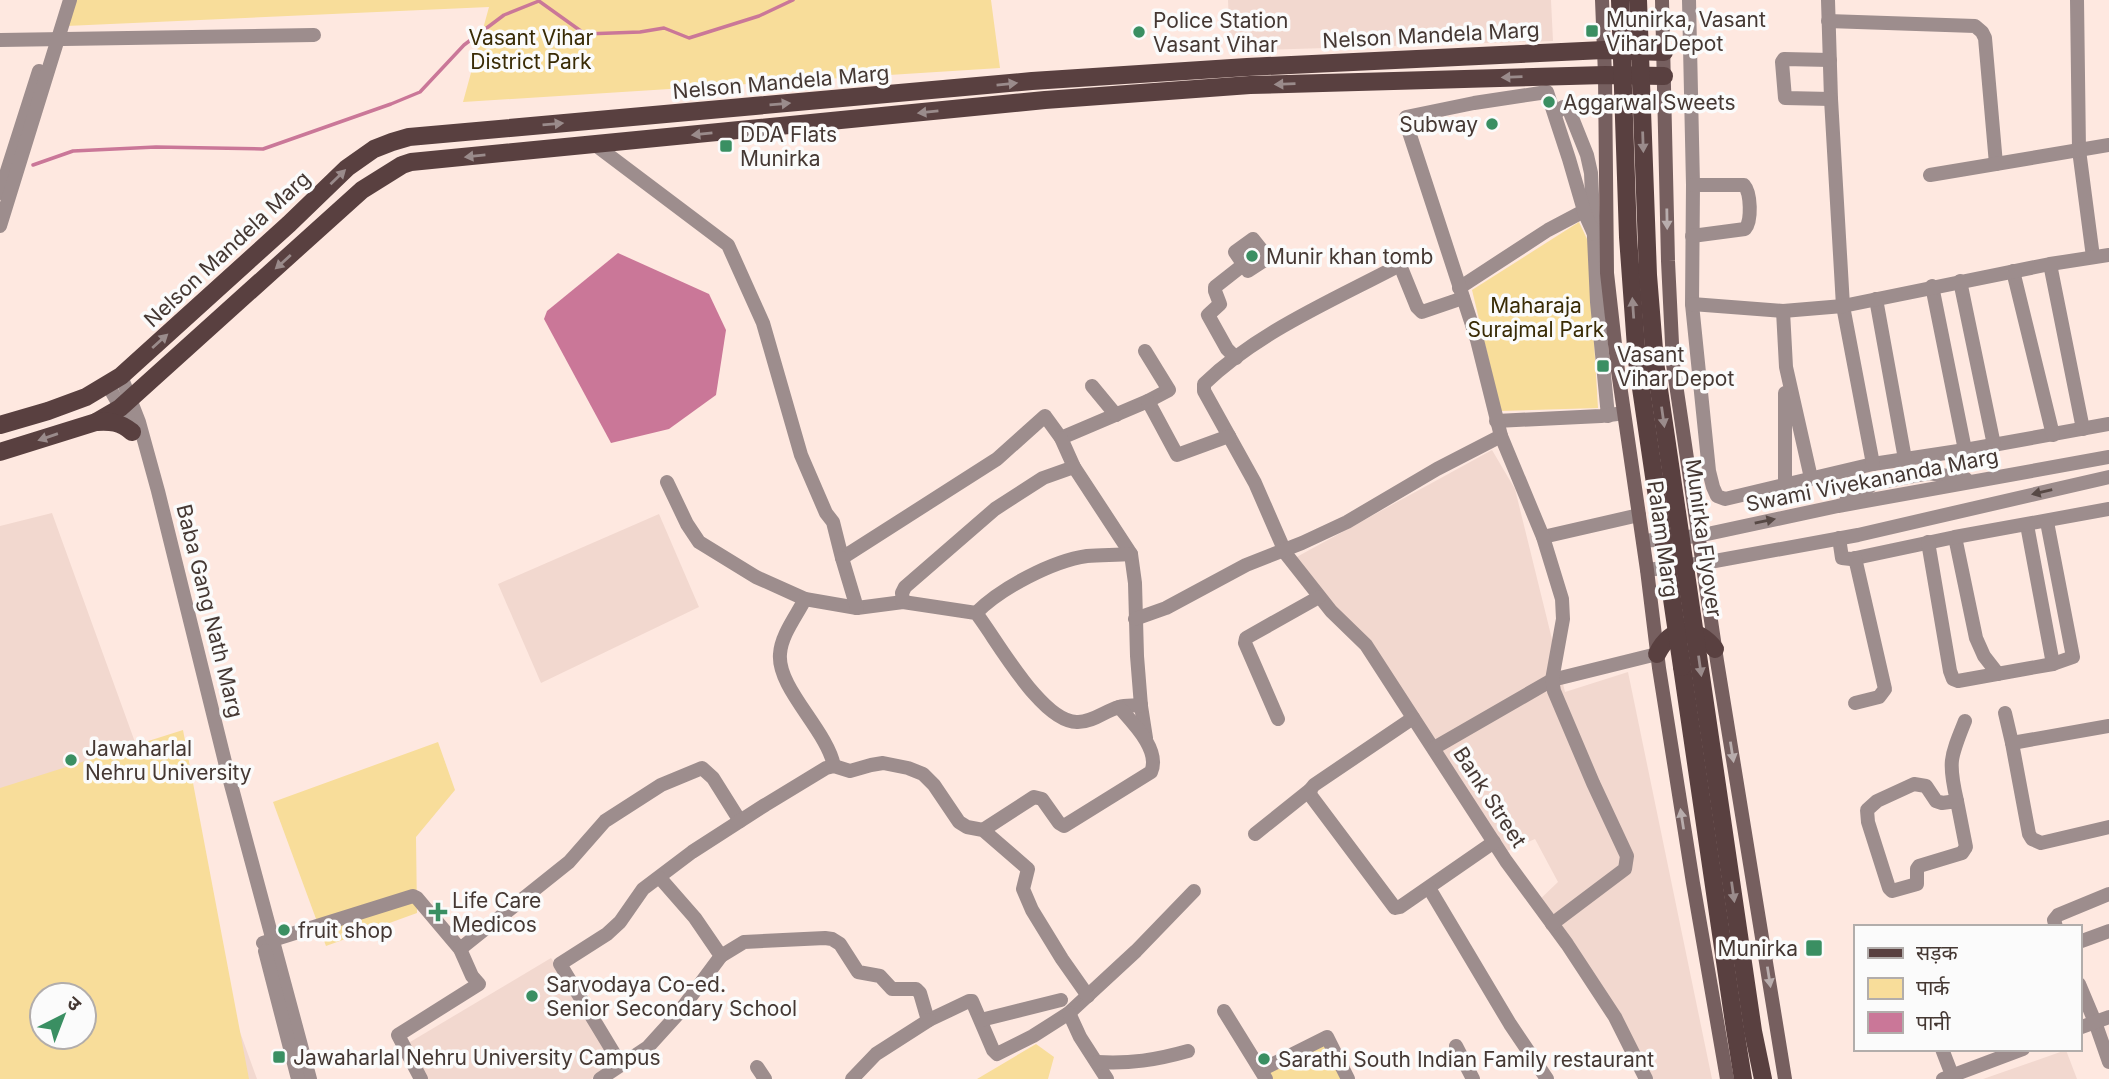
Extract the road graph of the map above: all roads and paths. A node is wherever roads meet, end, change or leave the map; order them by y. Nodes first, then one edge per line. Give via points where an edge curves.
1 (62, 0) edge
2 (70, 0) edge
3 (1602, 0) edge
4 (1620, 0) edge
5 (1638, 0) edge
6 (1662, 0) edge
7 (1689, 0) edge
8 (1828, 0) edge
9 (2077, 0) edge
10 (1828, 20) junction
11 (314, 35) dead end
12 (0, 40) edge
13 (53, 41) junction
14 (1604, 50) junction
15 (1664, 52) junction
16 (1830, 60) junction
17 (1605, 75) junction
18 (1664, 76) junction
19 (1452, 79) junction
20 (1546, 84) junction
21 (1831, 99) junction
22 (1474, 103) junction
23 (1555, 114) junction
24 (594, 144) junction
25 (2109, 145) edge
26 (2079, 150) junction
27 (1996, 164) junction
28 (1930, 175) dead end
29 (1693, 185) junction
30 (0, 193) edge
31 (1584, 211) junction
32 (0, 226) edge
33 (1594, 234) junction
34 (1692, 236) junction
35 (2109, 256) edge
36 (2093, 257) junction
37 (2050, 264) junction
38 (1243, 265) dead end
39 (2013, 271) junction
40 (1961, 281) junction
41 (1932, 286) junction
42 (1461, 293) junction
43 (1876, 299) junction
44 (1692, 304) junction
45 (1843, 306) junction
46 (1783, 311) junction
47 (1145, 351) dead end
48 (1236, 358) junction
49 (1786, 367) junction
50 (114, 381) junction
51 (1092, 386) dead end
52 (1148, 401) junction
53 (125, 403) junction
54 (1624, 412) junction
55 (1116, 415) junction
56 (1608, 416) junction
57 (1496, 421) junction
58 (96, 422) junction
59 (2109, 424) edge
60 (0, 425) edge
61 (2083, 429) junction
62 (132, 432) junction
63 (2053, 435) junction
64 (1229, 436) junction
65 (1501, 436) junction
66 (1060, 438) junction
67 (1994, 445) junction
68 (1965, 450) junction
69 (0, 452) edge
70 (2109, 457) edge
71 (1905, 459) junction
72 (1872, 464) junction
73 (1074, 467) junction
74 (2109, 477) edge
75 (1811, 478) junction
76 (667, 482) dead end
77 (1785, 484) junction
78 (2109, 509) edge
79 (1639, 515) junction
80 (2047, 522) junction
81 (2027, 525) junction
82 (1698, 536) junction
83 (1543, 537) junction
84 (1955, 537) junction
85 (1839, 538) junction
86 (1643, 541) junction
87 (1928, 542) junction
88 (1283, 550) junction
89 (1131, 554) junction
90 (842, 558) junction
91 (1855, 558) junction
92 (1703, 564) junction
93 (1647, 570) junction
94 (1319, 597) junction
95 (805, 599) junction
96 (903, 603) junction
97 (857, 608) junction
98 (976, 613) junction
99 (1135, 619) junction
100 (1715, 649) junction
101 (1657, 654) junction
102 (2053, 664) junction
103 (1998, 674) junction
104 (1552, 680) junction
105 (1855, 703) dead end
106 (1141, 705) junction
107 (1119, 707) junction
108 (2005, 713) dead end
109 (1413, 718) junction
110 (1278, 719) dead end
111 (1965, 721) dead end
112 (2109, 726) edge
113 (1146, 738) junction
114 (2012, 743) junction
115 (1434, 748) junction
116 (834, 766) junction
117 (228, 787) junction
118 (1310, 790) junction
119 (1957, 801) junction
120 (740, 821) junction
121 (2109, 827) edge
122 (983, 830) junction
123 (1255, 834) dead end
124 (1494, 842) junction
125 (660, 878) junction
126 (1429, 888) junction
127 (1194, 891) dead end
128 (2109, 894) edge
129 (1552, 924) junction
130 (2055, 925) edge
131 (2109, 931) edge
132 (268, 941) junction
133 (2081, 941) edge
134 (460, 949) junction
135 (721, 956) junction
136 (2081, 987) edge
137 (1088, 996) junction
138 (1065, 1007) junction
139 (1224, 1012) dead end
140 (929, 1020) junction
141 (981, 1020) junction
142 (2102, 1020) edge
143 (2081, 1027) edge
144 (1456, 1046) dead end
145 (1188, 1051) dead end
146 (1942, 1051) edge
147 (2018, 1051) edge
148 (1097, 1062) junction
149 (2109, 1062) edge
150 (621, 1065) junction
151 (1263, 1075) edge
152 (1948, 1077) edge
153 (298, 1079) edge
154 (310, 1079) edge
155 (421, 1079) edge
156 (600, 1079) edge
157 (852, 1079) edge
158 (1107, 1079) edge
159 (1348, 1079) edge
160 (1473, 1079) edge
161 (1547, 1079) edge
162 (1646, 1079) edge
163 (1727, 1079) edge
164 (1744, 1079) edge
165 (1763, 1079) edge
166 (1785, 1079) edge

1 - 13 street
2 - 13 street
3 - 14 main road, Palam Marg
164 -> 4 main road, Munirka Flyover, bridge via 1637,361
5 -> 165 main road, Munirka Flyover, bridge via 1655,362
6 - 15 main road, Palam Marg
7 - 29 street
8 - 10 street
9 - 26 street
10 - 16 street
10 - 27 street via 1978,28 1985,38
11 - 13 street
12 - 13 street
13 - 30 street
13 - 32 street
14 - 15 main road, Nelson Mandela Marg
14 - 17 main road, Palam Marg
50 -> 14 main road, Nelson Mandela Marg via 347,169 374,149 410,137 1032,81
15 - 18 main road, Palam Marg
16 - 21 street
16 - 21 street via 1784,59 1782,73 1787,100
17 - 18 main road, Nelson Mandela Marg
17 - 20 main road, Nelson Mandela Marg
17 - 54 main road, Palam Marg via 1608,273
18 -> 82 main road, Palam Marg via 1673,364
20 -> 19 main road, Nelson Mandela Marg
19 - 22 street
19 -> 24 main road, Nelson Mandela Marg via 1250,85 1045,100
20 - 22 street
20 - 23 street
21 - 45 street
22 - 42 street via 1405,118
23 - 31 street
23 - 33 street via 1563,107 1569,110 1587,155
24 -> 53 main road, Nelson Mandela Marg via 411,162 386,174 362,190
24 - 90 street via 728,245 763,323 802,454 833,522
25 - 26 street
26 - 27 street
26 - 36 street
27 - 28 street
29 - 34 street
29 - 34 street via 1744,185 1749,224 1745,229
31 - 33 street
31 - 42 street via 1548,230
33 - 56 street
34 - 44 street
35 - 36 street
36 - 37 street
37 - 39 street
37 - 61 street
38 - 48 street via 1215,288 1220,304 1208,315
39 - 40 street
39 - 63 street
40 - 41 street
40 - 67 street
41 - 43 street
41 - 68 street
42 - 48 street via 1419,311 1397,267 1306,313
42 - 57 street
43 - 45 street
43 - 71 street
44 - 46 street
44 - 77 street via 1714,492 1723,499
45 - 46 street
45 - 72 street
46 - 49 street
47 - 52 street via 1169,390
48 - 64 street, Bank Street via 1203,388
49 - 75 street
49 - 77 street
50 - 53 street
50 - 60 main road, Nelson Mandela Marg via 86,397
51 - 55 street
52 - 55 street
52 - 64 street via 1177,455
53 - 58 main road, Nelson Mandela Marg
53 - 62 street, Baba Gang Nath Marg
53 - 117 street, Baba Gang Nath Marg via 158,491
54 - 56 street
54 - 79 main road, Palam Marg
55 - 66 street
56 - 57 street
57 - 65 street
58 - 62 main road via 118,423
58 -> 69 main road, Nelson Mandela Marg
59 - 61 street
61 - 63 street
62 - 117 street, Baba Gang Nath Marg via 217,768
63 - 67 street
64 - 88 street, Bank Street
65 - 83 street
65 - 88 street via 1346,522
66 - 73 street
66 - 90 street via 1045,416 997,458
67 - 68 street
68 - 71 street
82 -> 70 street, Swami Vivekananda Marg via 1838,506 1875,483 1929,473 1978,480
71 - 72 street
72 - 75 street
73 - 89 street
73 - 96 street via 1043,478 995,509 905,587
74 -> 85 street
75 - 77 street
76 - 95 street via 699,542 756,577
78 - 80 street
79 - 83 street
79 - 86 main road, Palam Marg
80 - 81 street
80 - 102 street via 2073,655
81 - 84 street
81 - 102 street
82 - 86 street, Swami Vivekananda Marg
82 - 92 main road, Palam Marg
83 - 104 street via 1563,606
84 - 87 street
84 - 103 street via 1976,638
85 - 91 street via 1842,558
85 - 92 street
86 - 93 main road, Palam Marg
87 - 91 street
87 - 103 street via 1951,676 1958,681
88 - 94 street, Bank Street
88 - 99 street
89 - 98 street via 1066,561 1016,584
89 - 99 street
90 - 97 street
91 - 105 street via 1885,689 1879,696
92 - 93 street
92 - 100 main road, Palam Marg
93 - 101 main road, Palam Marg
94 - 109 street, Bank Street via 1363,641
94 - 110 street via 1246,638
95 - 97 street
95 - 116 street via 781,646 780,662
96 - 97 street
96 - 98 street
98 - 107 street via 1019,676 1066,720 1080,722
99 - 106 street
100 - 101 main road via 1697,633 1684,632 1672,635
100 -> 166 main road, Palam Marg
101 - 104 street
163 -> 101 main road, Palam Marg
102 - 103 street
104 - 115 street
104 - 129 street via 1627,862 1612,880
106 - 107 street
106 - 113 street
107 - 113 street
108 - 114 street
109 - 115 street, Bank Street
109 - 118 street
111 - 119 street via 1950,765
112 - 114 street
113 - 122 street via 1152,771 1074,820 1060,825 1042,799 1034,797
114 - 121 street via 2032,839 2041,843
115 - 124 street, Bank Street
116 - 120 street
116 - 122 street via 850,771 890,764 917,771 934,785 959,822
117 - 132 street, Baba Gang Nath Marg
118 - 123 street
118 - 126 street via 1394,907
119 - 119 street via 1964,851 1920,865 1917,884 1891,891 1868,822 1869,807 1914,784 1926,786 1938,802
120 - 125 street
120 - 134 street via 702,768 661,785 605,821 569,862
122 - 137 street via 1028,869 1023,889 1032,910
124 - 126 street
124 - 129 street, Bank Street
125 - 135 street
125 - 150 street via 643,890 607,934 560,964
126 - 161 street
127 - 137 street
128 - 130 street via 2058,915
129 - 162 street, Bank Street via 1615,1017
131 - 133 street
132 - 134 street via 415,896
132 - 153 street, Baba Gang Nath Marg
132 - 154 street, Baba Gang Nath Marg
134 - 155 street via 478,984 398,1035
135 - 140 street via 744,942 832,939 860,973 880,976 892,989 916,989
135 - 150 street via 671,1023 648,1047
136 - 142 street
137 - 138 street
138 - 141 street
138 - 141 street via 1034,1036 997,1054
138 - 148 street
139 - 151 street
140 - 141 street via 969,1001
140 - 157 street via 876,1054
142 - 143 street
142 - 149 street
144 - 160 street
145 - 148 street via 1123,1064
146 - 152 street
147 - 152 street
148 - 158 street
150 - 156 street
151 - 159 street via 1327,1037

